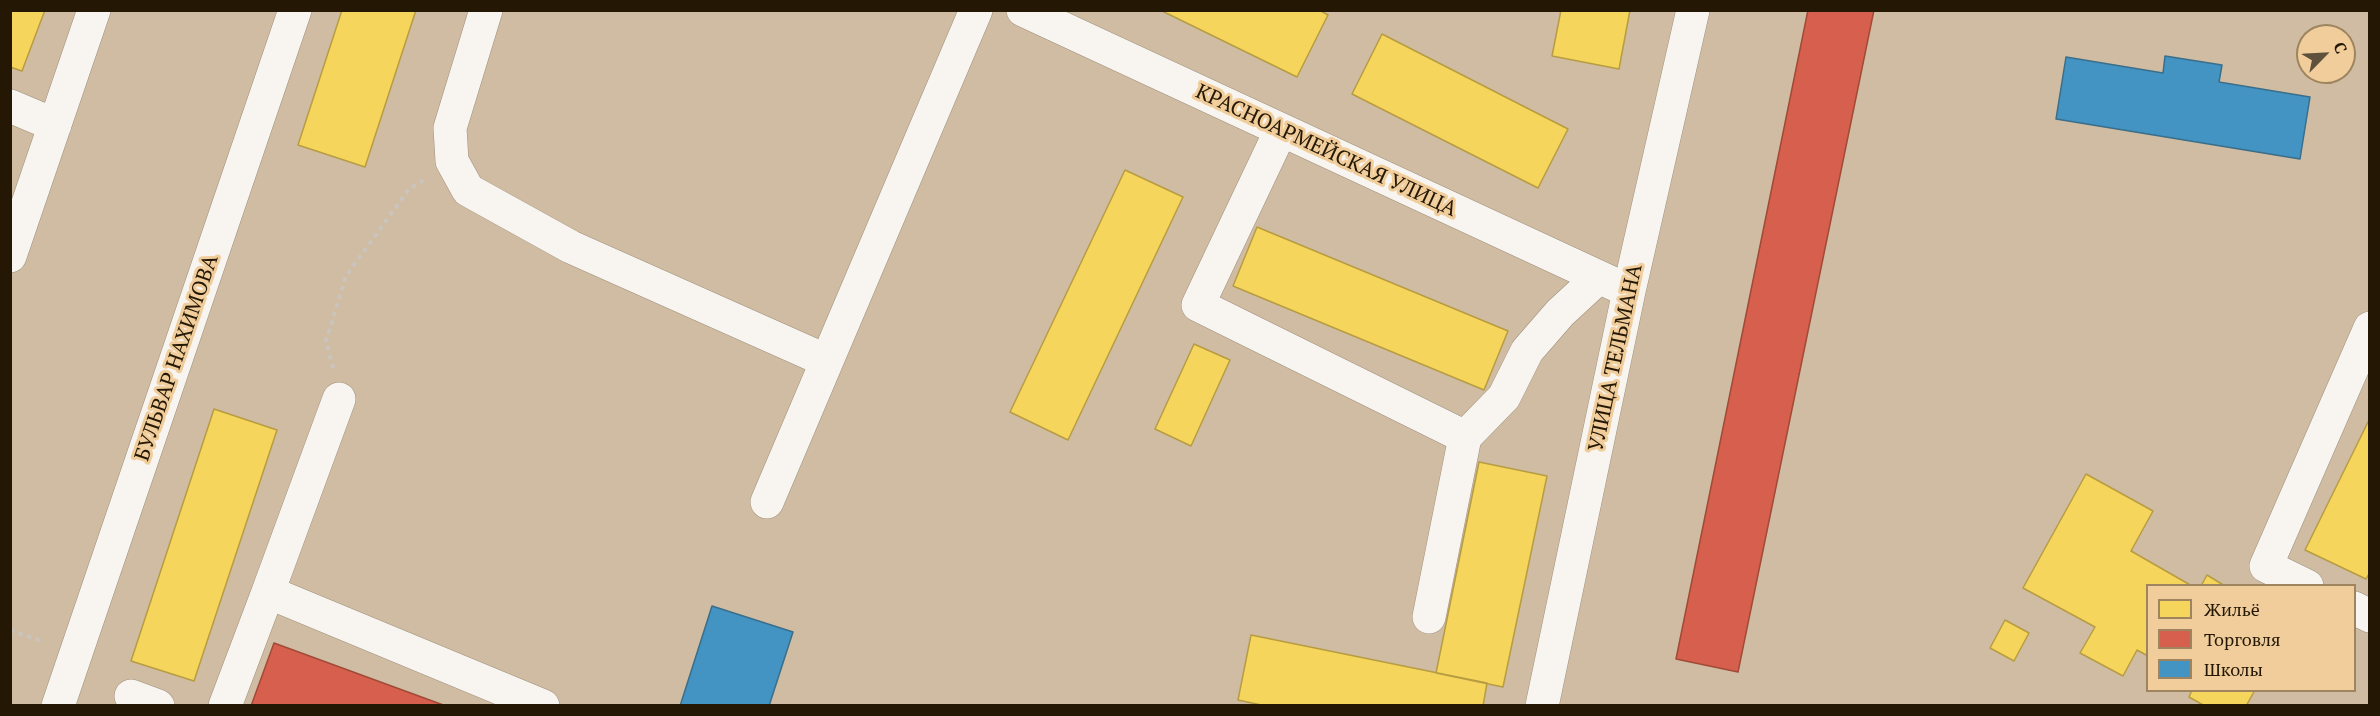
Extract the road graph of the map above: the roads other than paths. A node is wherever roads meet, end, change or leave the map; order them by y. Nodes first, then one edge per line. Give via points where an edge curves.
1 (94, 10) edge
2 (295, 10) edge
3 (486, 10) edge
4 (976, 10) edge
5 (1023, 10) edge
6 (1693, 10) edge
7 (10, 106) edge
8 (55, 125) junction
9 (1281, 130) junction
10 (10, 256) edge
11 (1599, 277) junction
12 (1629, 291) junction
13 (2370, 328) edge
14 (827, 361) junction
15 (339, 399) road end
16 (1465, 437) junction
17 (766, 502) dead end
18 (2305, 584) edge
19 (268, 592) junction
20 (2356, 609) edge
21 (2370, 616) edge
22 (1429, 617) dead end
23 (58, 705) edge
24 (225, 705) edge
25 (543, 705) edge
26 (1542, 705) edge

1 - 8 street
2 - 23 street, БУЛЬВАР НАХИМОВА
3 - 14 street via 450,128 452,161 468,190 571,247
4 - 14 street
5 - 9 street, КРАСНОАРМЕЙСКАЯ УЛИЦА
6 - 12 street, УЛИЦА ТЕЛЬМАНА
7 - 8 street
8 - 10 street
9 - 11 street, КРАСНОАРМЕЙСКАЯ УЛИЦА
9 - 16 street via 1198,306
11 - 12 street, КРАСНОАРМЕЙСКАЯ УЛИЦА
11 - 16 street via 1527,351 1504,397
12 - 26 street, УЛИЦА ТЕЛЬМАНА
13 - 18 street via 2266,566
14 - 17 street
15 - 19 street
16 - 22 street
19 - 24 street
19 - 25 street
20 - 21 street

